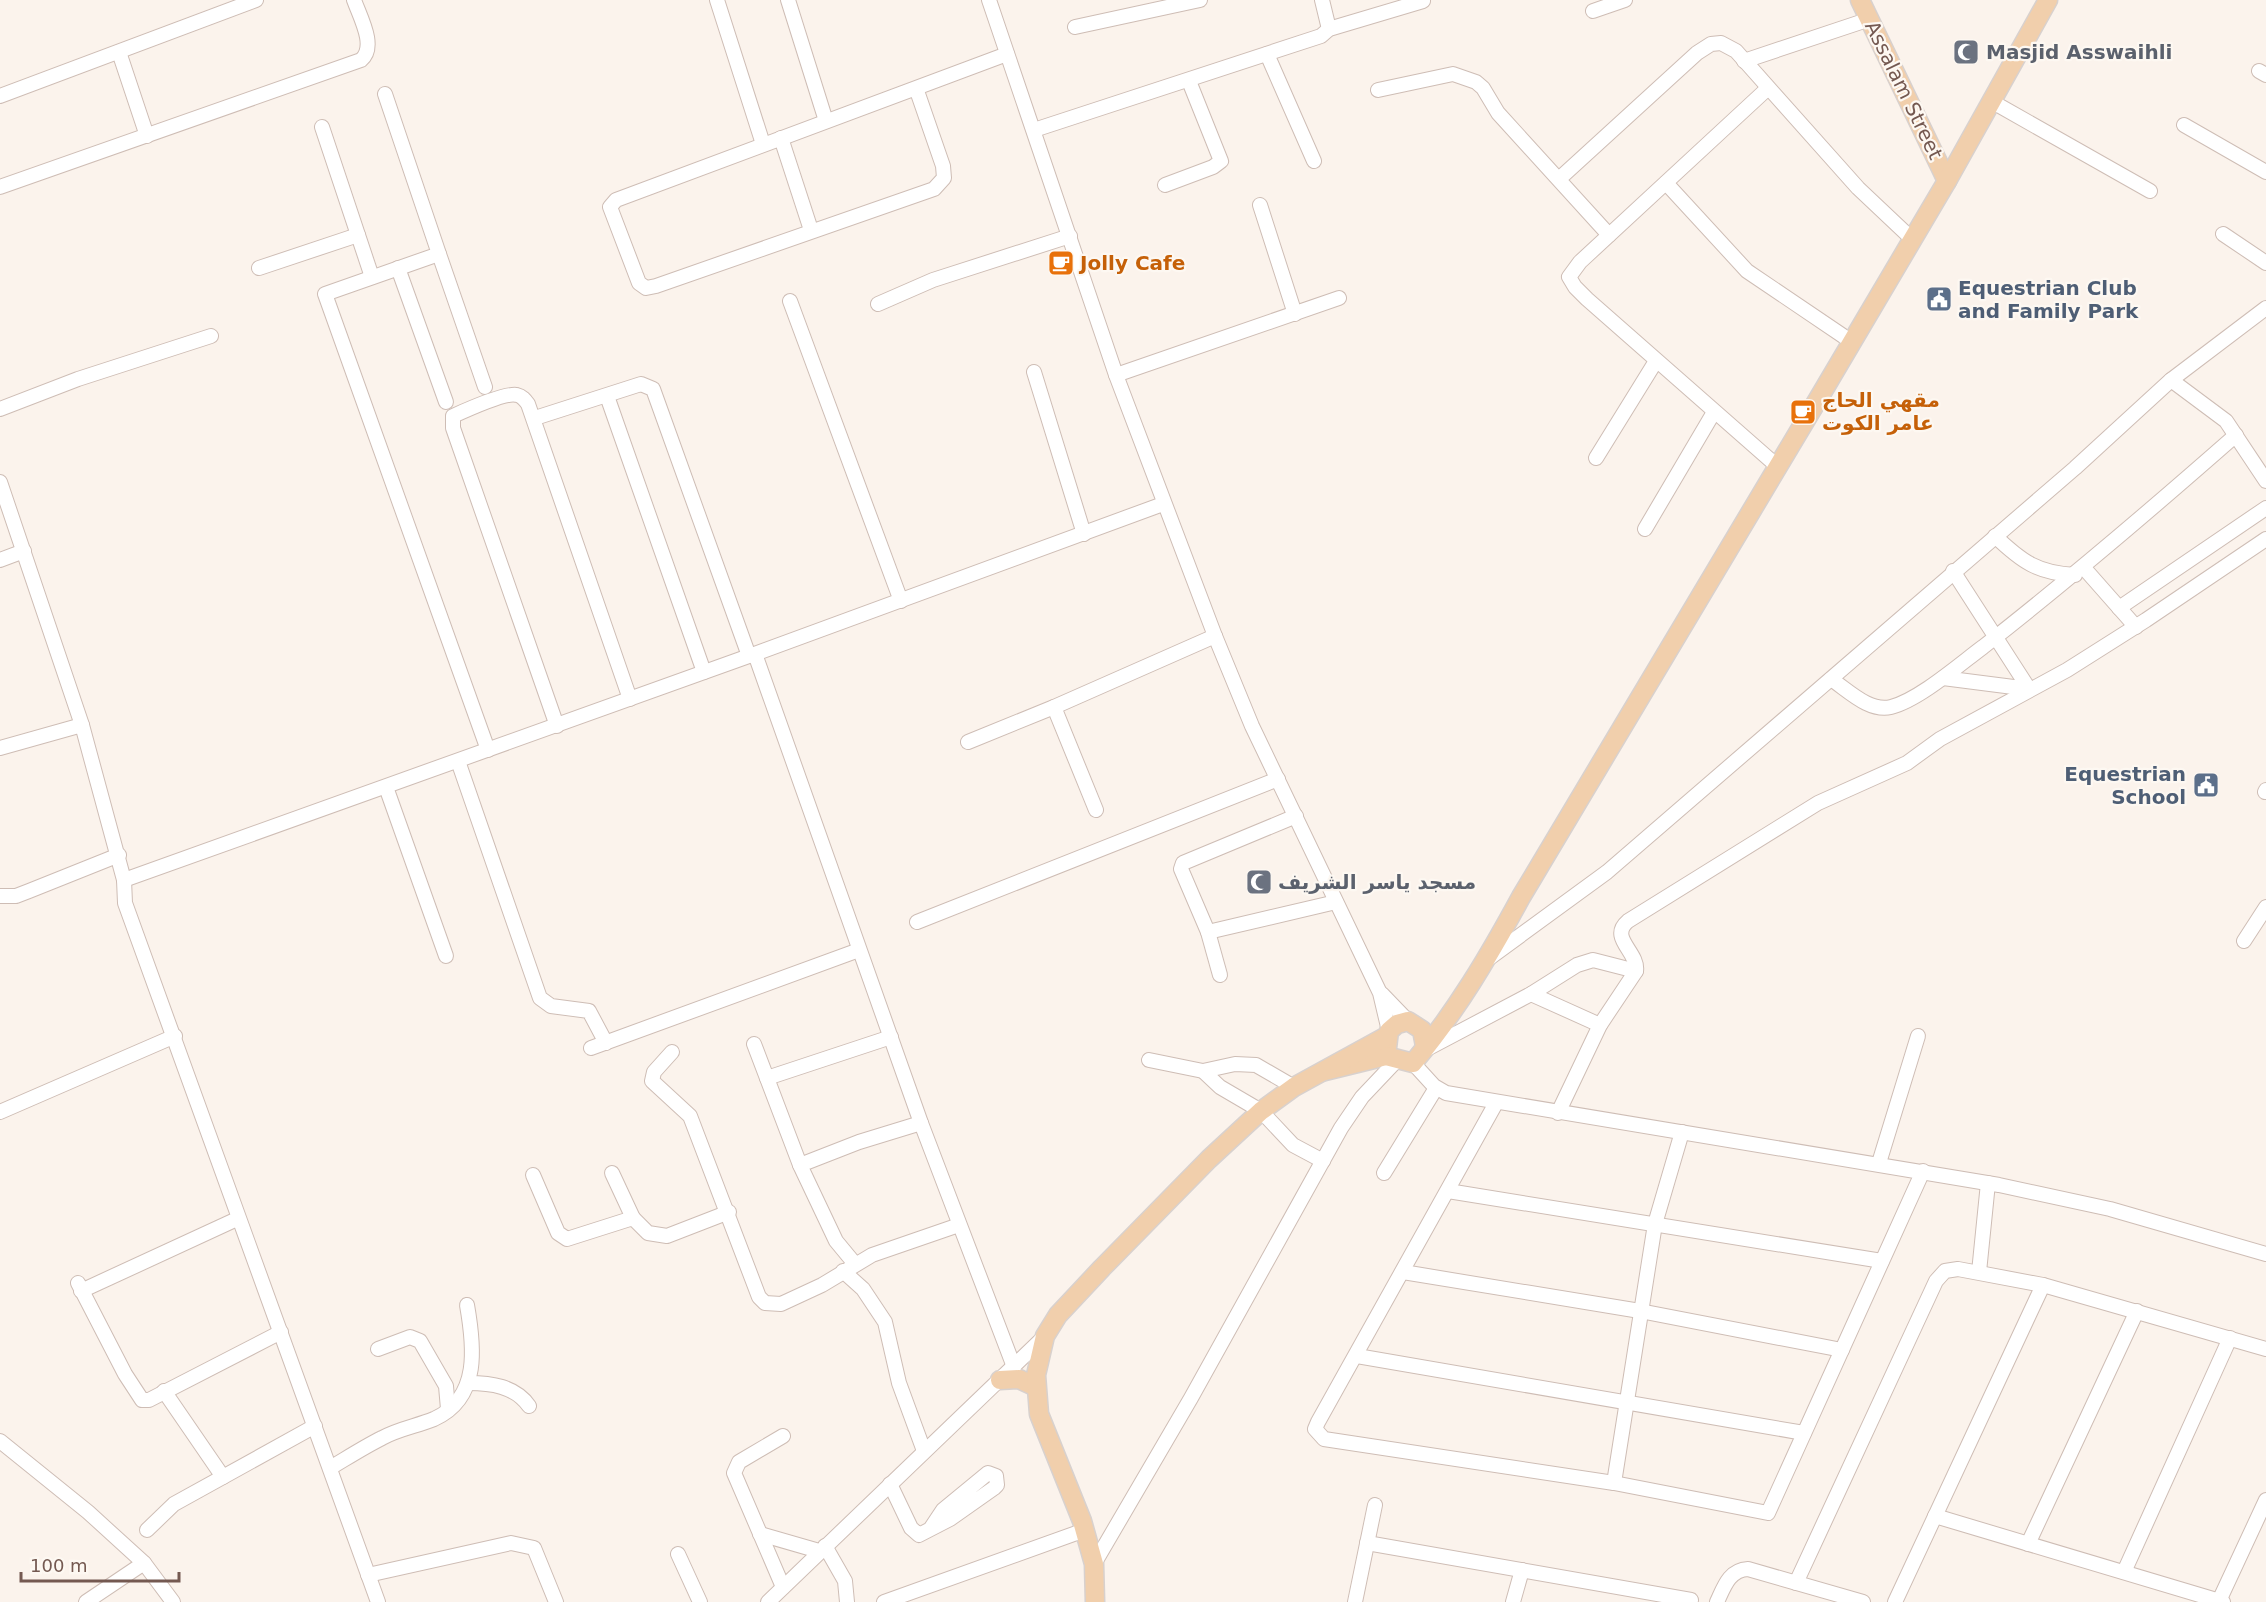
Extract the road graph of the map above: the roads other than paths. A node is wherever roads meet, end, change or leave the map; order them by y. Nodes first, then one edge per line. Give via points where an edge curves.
1 (256, 0) edge
2 (354, 0) edge
3 (717, 0) edge
4 (788, 0) edge
5 (989, 0) edge
6 (1200, 0) edge
7 (1322, 0) edge
8 (1625, 0) edge
9 (1860, 0) edge
10 (2048, 0) edge
11 (1423, 1) edge
12 (1593, 11) dead end
13 (1870, 19) junction
14 (1075, 27) dead end
15 (1329, 28) junction
16 (119, 52) junction
17 (1006, 54) junction
18 (1267, 54) junction
19 (1744, 61) junction
20 (1189, 81) junction
21 (916, 88) junction
22 (1767, 89) junction
23 (1378, 90) dead end
24 (384, 94) dead end
25 (0, 96) edge
26 (1991, 101) junction
27 (826, 121) junction
28 (2184, 125) dead end
29 (322, 127) dead end
30 (1034, 130) junction
31 (147, 136) junction
32 (781, 138) junction
33 (763, 144) junction
34 (1314, 161) dead end
35 (2266, 172) edge
36 (1559, 179) junction
37 (1947, 181) junction
38 (1666, 183) junction
39 (1165, 185) dead end
40 (0, 187) edge
41 (2150, 191) dead end
42 (1260, 205) dead end
43 (811, 230) junction
44 (2223, 234) dead end
45 (358, 235) junction
46 (1609, 235) junction
47 (1070, 236) junction
48 (1912, 239) junction
49 (439, 254) junction
50 (2266, 263) edge
51 (259, 268) dead end
52 (398, 268) junction
53 (372, 277) junction
54 (1340, 298) dead end
55 (790, 301) dead end
56 (878, 304) dead end
57 (2266, 308) edge
58 (1296, 314) junction
59 (211, 336) dead end
60 (1852, 342) junction
61 (1656, 361) junction
62 (1034, 372) dead end
63 (1116, 375) junction
64 (2171, 380) junction
65 (485, 387) dead end
66 (608, 396) junction
67 (446, 402) dead end
68 (0, 409) edge
69 (1714, 412) junction
70 (535, 418) junction
71 (2235, 435) junction
72 (1596, 458) dead end
73 (1776, 466) junction
74 (2266, 481) edge
75 (0, 482) edge
76 (1163, 504) junction
77 (2266, 508) edge
78 (1645, 529) dead end
79 (1084, 534) junction
80 (1995, 536) junction
81 (2266, 539) edge
82 (24, 551) junction
83 (0, 560) edge
84 (1953, 571) junction
85 (2080, 571) junction
86 (902, 601) junction
87 (2119, 608) junction
88 (2136, 627) junction
89 (1215, 636) junction
90 (1995, 637) junction
91 (752, 655) junction
92 (704, 672) junction
93 (1943, 678) junction
94 (1832, 679) junction
95 (2029, 689) junction
96 (630, 699) junction
97 (1054, 707) junction
98 (82, 725) junction
99 (557, 726) junction
100 (968, 742) dead end
101 (0, 748) edge
102 (488, 750) junction
103 (458, 761) junction
104 (1278, 779) junction
105 (386, 787) junction
106 (1096, 810) dead end
107 (1296, 816) junction
108 (119, 855) junction
109 (124, 880) junction
110 (0, 896) edge
111 (1336, 902) junction
112 (2266, 907) edge
113 (917, 922) dead end
114 (1208, 932) junction
115 (2244, 941) dead end
116 (859, 950) junction
117 (447, 956) dead end
118 (1487, 960) junction
119 (1636, 971) junction
120 (1220, 975) dead end
121 (1380, 993) junction
122 (1530, 994) junction
123 (1461, 1000) junction
124 (1411, 1022) junction
125 (1600, 1025) junction
126 (1388, 1034) junction
127 (175, 1036) junction
128 (1918, 1036) dead end
129 (891, 1037) junction
130 (606, 1043) junction
131 (753, 1044) dead end
132 (591, 1048) dead end
133 (672, 1052) dead end
134 (1411, 1055) junction
135 (1149, 1060) dead end
136 (1203, 1071) junction
137 (1325, 1071) junction
138 (767, 1078) junction
139 (1294, 1087) junction
140 (1436, 1088) junction
141 (1497, 1103) junction
142 (1261, 1111) junction
143 (0, 1112) edge
144 (1558, 1113) junction
145 (921, 1123) junction
146 (1682, 1132) junction
147 (1323, 1161) junction
148 (1879, 1163) junction
149 (800, 1165) junction
150 (1923, 1171) junction
151 (612, 1173) dead end
152 (1384, 1173) dead end
153 (533, 1175) dead end
154 (1988, 1183) junction
155 (1448, 1191) junction
156 (729, 1212) junction
157 (633, 1218) junction
158 (237, 1219) junction
159 (1655, 1224) junction
160 (959, 1225) junction
161 (2266, 1254) edge
162 (1882, 1261) junction
163 (849, 1267) junction
164 (1403, 1272) junction
165 (1978, 1272) junction
166 (2043, 1285) junction
167 (467, 1305) dead end
168 (1640, 1311) junction
169 (2137, 1311) junction
170 (281, 1332) junction
171 (1045, 1336) junction
172 (2230, 1338) junction
173 (378, 1349) dead end
174 (2266, 1349) edge
175 (1842, 1350) junction
176 (1357, 1356) junction
177 (1014, 1367) junction
178 (1000, 1380) junction
179 (468, 1383) junction
180 (1036, 1387) junction
181 (164, 1391) junction
182 (1626, 1402) junction
183 (528, 1406) dead end
184 (448, 1409) junction
185 (315, 1426) junction
186 (1804, 1433) junction
187 (783, 1436) dead end
188 (0, 1441) edge
189 (924, 1451) junction
190 (330, 1468) junction
191 (223, 1477) junction
192 (890, 1484) junction
193 (1614, 1484) junction
194 (2266, 1500) edge
195 (1375, 1505) dead end
196 (1935, 1516) junction
197 (931, 1528) junction
198 (147, 1530) dead end
199 (1085, 1530) junction
200 (760, 1534) junction
201 (1366, 1543) junction
202 (2028, 1544) junction
203 (822, 1549) junction
204 (678, 1554) dead end
205 (144, 1563) junction
206 (1094, 1564) junction
207 (1522, 1570) junction
208 (2124, 1572) junction
209 (368, 1575) junction
210 (1796, 1583) junction
211 (783, 1587) junction
212 (1691, 1600) dead end
213 (2221, 1601) edge
214 (86, 1602) edge
215 (173, 1602) edge
216 (378, 1602) edge
217 (556, 1602) edge
218 (700, 1602) edge
219 (768, 1602) edge
220 (847, 1602) edge
221 (884, 1602) edge
222 (1095, 1602) edge
223 (1355, 1602) edge
224 (1513, 1602) edge
225 (1717, 1602) edge
226 (1863, 1602) edge
227 (1895, 1602) edge

1 - 16 street
2 - 31 street via 369,47 367,56 361,60
3 - 33 street
4 - 27 street
5 - 17 street
6 - 14 street
7 - 15 street
8 - 12 street
9 - 13 main road, Assalam Street
10 - 26 main road
11 - 15 street
13 - 19 street
13 - 37 main road, Assalam Street
15 - 18 street via 1321,36
16 - 25 street
16 - 31 street
17 - 21 street
17 - 30 street
18 - 20 street
18 - 34 street
19 - 22 street
19 - 36 street via 1725,44 1716,42 1704,48
20 - 30 street
20 - 39 street via 1221,160 1214,167
21 - 27 street
21 - 43 street via 943,166 940,186
22 - 38 street
22 - 48 street via 1858,188
23 - 36 street via 1453,74 1476,82 1498,113
24 - 49 street
26 - 37 main road
26 - 41 street
27 - 32 street
28 - 35 street
29 - 45 street
30 - 47 street
31 - 40 street
32 - 33 street
32 - 43 street
33 - 43 street via 616,200 610,207 634,277 646,288 656,286
36 - 46 street
37 - 48 main road
38 - 46 street
38 - 60 street via 1747,271
42 - 58 street
44 - 50 street
45 - 51 street
45 - 53 street
46 - 61 street via 1573,269 1571,283
47 - 56 street via 933,280
47 - 63 street
48 - 60 main road
49 - 52 street
49 - 65 street
52 - 53 street
52 - 67 street
53 - 102 street via 325,294
54 - 58 street
55 - 86 street
57 - 64 street
58 - 63 street
59 - 68 street
60 - 73 main road
61 - 69 street
61 - 72 street
62 - 79 street
63 - 76 street
64 - 71 street via 2226,421
64 - 80 street
66 - 70 street
66 - 91 street via 641,384 648,385 656,395
66 - 92 street
69 - 73 street
69 - 78 street
70 - 96 street
70 - 99 street via 525,399 516,394 464,411 451,421
71 - 74 street
71 - 85 street
73 - 118 main road
75 - 82 street
76 - 79 street
76 - 89 street
77 - 87 street
79 - 86 street
80 - 84 street
80 - 85 street via 2032,567 2051,574
81 - 88 street
82 - 83 street
82 - 98 street
84 - 90 street
84 - 94 street
85 - 87 street
85 - 90 street
86 - 91 street
87 - 88 street
88 - 95 street
89 - 97 street
89 - 104 street
90 - 93 street
90 - 95 street
91 - 92 street
91 - 116 street
92 - 96 street
93 - 94 street via 1891,707 1871,706
93 - 95 street
94 - 118 street via 1607,872
95 - 119 street via 1940,739 1907,763 1818,803 1624,924 1621,933 1637,963
96 - 99 street
97 - 100 street
97 - 106 street
98 - 101 street
98 - 108 street
99 - 102 street
102 - 103 street
103 - 105 street
103 - 130 street via 540,998 551,1006 589,1011
104 - 107 street
104 - 113 street
105 - 109 street
105 - 117 street
107 - 111 street
107 - 114 street via 1183,863 1181,869
108 - 109 street
108 - 110 street via 16,896
109 - 127 street via 125,903
111 - 114 street
111 - 121 street
112 - 115 street
114 - 120 street
116 - 129 street
116 - 130 street
118 - 123 main road
119 - 122 street via 1593,960 1577,965
119 - 125 street
121 - 124 street
121 - 126 street
122 - 125 street
122 - 134 street
123 - 124 main road via 1441,1015
123 - 134 main road via 1449,1020
124 - 126 main road via 1397,1023
124 - 134 main road via 1422,1030
125 - 144 street
126 - 134 main road via 1387,1047
126 - 137 main road
127 - 143 street
127 - 158 street
128 - 148 street
129 - 138 street
129 - 145 street
130 - 132 street
131 - 138 street
133 - 156 street via 654,1072 652,1081 690,1116
134 - 137 main road via 1366,1060
134 - 140 street
134 - 147 street via 1355,1106
135 - 136 street
136 - 139 street via 1235,1064 1256,1065
136 - 142 street via 1220,1087
137 - 139 main road
138 - 149 street
139 - 142 main road
140 - 141 street
140 - 152 street
141 - 144 street
141 - 155 street
142 - 147 street via 1293,1145
142 - 171 main road via 1102,1268 1058,1315
144 - 146 street
145 - 149 street
145 - 160 street
146 - 148 street
146 - 159 street
147 - 206 street
148 - 150 street
149 - 163 street
150 - 154 street
150 - 162 street
151 - 157 street
153 - 157 street via 562,1238 574,1238
154 - 161 street via 2110,1209
154 - 165 street
155 - 159 street
155 - 164 street
156 - 157 street via 667,1236 648,1233
156 - 163 street via 759,1297 765,1303 781,1304
158 - 170 street
158 - 181 street via 80,1287 139,1398 149,1400
159 - 162 street
159 - 168 street
160 - 163 street via 885,1250
160 - 177 street
162 - 175 street
163 - 189 street via 885,1322 898,1383
164 - 168 street
164 - 176 street
165 - 166 street
165 - 210 street via 1953,1269 1938,1277
166 - 169 street
166 - 196 street
167 - 179 street via 474,1349
168 - 175 street
168 - 182 street
169 - 172 street
169 - 202 street
170 - 181 street
170 - 185 street
171 - 177 street
171 - 180 main road via 1037,1363
172 - 174 street
172 - 208 street
173 - 184 street via 410,1337 420,1341 446,1386
175 - 186 street
176 - 182 street
176 - 193 street via 1315,1430 1324,1439
177 - 178 street
178 - 180 main road via 1018,1379
178 - 189 street
179 - 183 street via 511,1390
179 - 184 street
180 - 199 main road via 1043,1426
181 - 191 street
182 - 186 street
182 - 193 street
184 - 190 street via 436,1418 382,1437
185 - 190 street
185 - 191 street
186 - 193 street via 1768,1513
187 - 200 street via 734,1469
188 - 205 street
189 - 192 street
190 - 209 street
191 - 198 street via 174,1504
192 - 197 street via 914,1533 919,1535
192 - 203 street
194 - 213 street
195 - 201 street
196 - 202 street
196 - 227 street
197 - 197 street via 943,1510 988,1473 996,1476 994,1488
199 - 206 main road
199 - 221 street
200 - 203 street
200 - 211 street
201 - 207 street
201 - 223 street
202 - 208 street
203 - 211 street
203 - 220 street via 844,1581
204 - 218 street
205 - 214 street
205 - 215 street
206 - 222 main road
207 - 212 street
207 - 224 street
208 - 213 street
209 - 216 street
209 - 217 street via 511,1543 534,1548
210 - 225 street via 1742,1569 1728,1579
210 - 226 street
211 - 219 street

